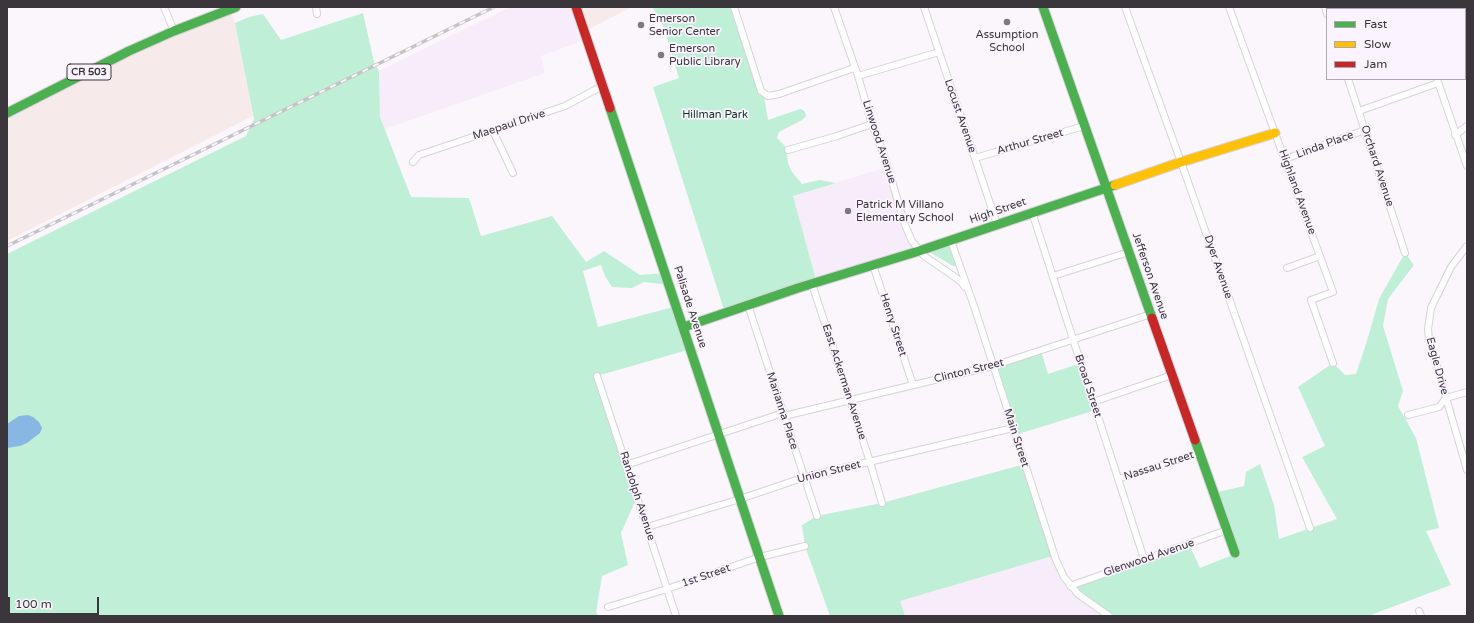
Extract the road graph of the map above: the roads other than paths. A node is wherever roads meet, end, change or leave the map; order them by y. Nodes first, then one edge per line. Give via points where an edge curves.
1 (164, 7) edge
2 (236, 7) edge
3 (316, 7) edge
4 (576, 7) edge
5 (734, 7) edge
6 (834, 7) edge
7 (924, 7) edge
8 (1043, 7) edge
9 (1125, 7) edge
10 (1229, 7) edge
11 (317, 14) dead end
12 (174, 32) junction
13 (939, 52) junction
14 (854, 68) junction
15 (858, 76) junction
16 (1348, 80) edge
17 (1437, 81) edge
18 (604, 85) junction
19 (1359, 111) junction
20 (7, 113) edge
21 (872, 124) junction
22 (1084, 126) junction
23 (1467, 126) edge
24 (1365, 130) junction
25 (493, 131) junction
26 (1275, 133) junction
27 (1455, 135) junction
28 (788, 150) dead end
29 (975, 158) junction
30 (1285, 159) junction
31 (413, 162) dead end
32 (1181, 162) junction
33 (1467, 166) edge
34 (513, 173) dead end
35 (1106, 188) junction
36 (1032, 212) junction
37 (997, 224) junction
38 (951, 241) junction
39 (1467, 246) edge
40 (920, 251) junction
41 (1129, 252) junction
42 (1406, 253) dead end
43 (1320, 256) junction
44 (873, 265) junction
45 (1287, 268) dead end
46 (1053, 276) junction
47 (812, 284) junction
48 (972, 301) junction
49 (748, 305) junction
50 (1151, 314) junction
51 (684, 327) junction
52 (1073, 340) junction
53 (1333, 363) dead end
54 (993, 366) junction
55 (1172, 375) junction
56 (597, 376) dead end
57 (913, 385) junction
58 (1467, 392) edge
59 (1446, 398) junction
60 (849, 400) junction
61 (1093, 402) junction
62 (784, 415) junction
63 (1408, 415) dead end
64 (1013, 428) junction
65 (719, 434) junction
66 (1200, 453) junction
67 (870, 462) junction
68 (626, 465) junction
69 (1466, 466) edge
70 (805, 477) junction
71 (1118, 479) junction
72 (740, 499) junction
73 (882, 503) dead end
74 (817, 516) dead end
75 (647, 527) junction
76 (1310, 528) dead end
77 (1227, 530) junction
78 (805, 546) dead end
79 (1235, 553) dead end
80 (760, 557) junction
81 (1144, 559) junction
82 (1070, 586) junction
83 (668, 589) junction
84 (608, 607) dead end
85 (676, 616) edge
86 (779, 616) edge
87 (1109, 616) edge

1 - 12 street
2 - 12 street, CR 503
3 - 11 street
4 - 18 street, Palisade Avenue
5 - 14 street via 761,91 768,96
6 - 14 street, Linwood Avenue
7 - 13 street, Locust Avenue
8 - 22 street, Jefferson Avenue
9 - 32 street, Dyer Avenue
10 - 26 street, Highland Avenue
12 - 20 street, CR 503 via 129,51
13 - 15 street
13 - 29 street, Locust Avenue
14 - 15 street, Linwood Avenue
15 - 21 street, Linwood Avenue
16 - 19 street, Orchard Avenue
17 - 19 street
17 - 27 street
18 - 25 street, Maepaul Drive via 565,106
18 - 51 street, Palisade Avenue
19 - 24 street, Orchard Avenue
21 - 28 street
21 - 40 street, Linwood Avenue via 908,231
22 - 29 street, Arthur Street
22 - 35 street, Jefferson Avenue
23 - 27 street
24 - 30 street, Linda Place
24 - 42 street, Orchard Avenue
25 - 31 street, Maepaul Drive via 419,155
25 - 34 street
26 - 30 street, Highland Avenue
26 - 32 street, High Street
27 - 33 street
29 - 37 street, Locust Avenue
30 - 43 street, Highland Avenue
32 - 35 street, High Street
32 - 76 street, Dyer Avenue
35 - 36 street, High Street
35 - 41 street, Jefferson Avenue
36 - 37 street, High Street
36 - 46 street, Broad Street
37 - 38 street, High Street
38 - 40 street, High Street
38 - 48 street, Main Street
39 - 59 street, Eagle Drive via 1451,267 1431,308 1429,318 1429,339
40 - 44 street, High Street
40 - 48 street, Linwood Avenue via 931,262 960,281
41 - 46 street
41 - 50 street, Jefferson Avenue
43 - 45 street
43 - 53 street, Highland Avenue via 1333,292 1311,300
44 - 47 street, High Street
44 - 57 street, Henry Street
46 - 52 street, Broad Street
47 - 49 street, High Street
47 - 60 street, East Ackerman Avenue
48 - 54 street, Main Street
49 - 51 street, High Street
49 - 62 street, Marianna Place
50 - 52 street, Clinton Street
50 - 55 street, Jefferson Avenue
51 - 65 street, Palisade Avenue
52 - 54 street, Clinton Street
52 - 61 street, Broad Street
54 - 57 street, Clinton Street
54 - 64 street, Main Street
55 - 61 street
55 - 66 street, Jefferson Avenue
56 - 68 street, Randolph Avenue
57 - 60 street, Clinton Street
58 - 59 street
59 - 63 street via 1439,407
59 - 69 street, Eagle Drive
60 - 62 street, Clinton Street
60 - 67 street, East Ackerman Avenue
61 - 71 street, Broad Street
62 - 65 street, Clinton Street
62 - 70 street, Marianna Place
64 - 67 street, Union Street
64 - 82 street, Main Street via 1056,560
65 - 68 street, Clinton Street
65 - 72 street, Palisade Avenue
66 - 71 street, Nassau Street
66 - 77 street, Jefferson Avenue
67 - 70 street, Union Street
67 - 73 street, East Ackerman Avenue
68 - 75 street, Randolph Avenue
70 - 72 street, Union Street
70 - 74 street, Marianna Place
71 - 81 street, Broad Street
72 - 75 street, Union Street
72 - 80 street, Palisade Avenue
75 - 83 street, Randolph Avenue
77 - 79 street, Jefferson Avenue
77 - 81 street, Glenwood Avenue
78 - 80 street, 1st Street
80 - 83 street, 1st Street
80 - 86 street, Palisade Avenue
81 - 82 street, Glenwood Avenue
82 - 87 street, Main Street
83 - 84 street, 1st Street
83 - 85 street, Randolph Avenue

